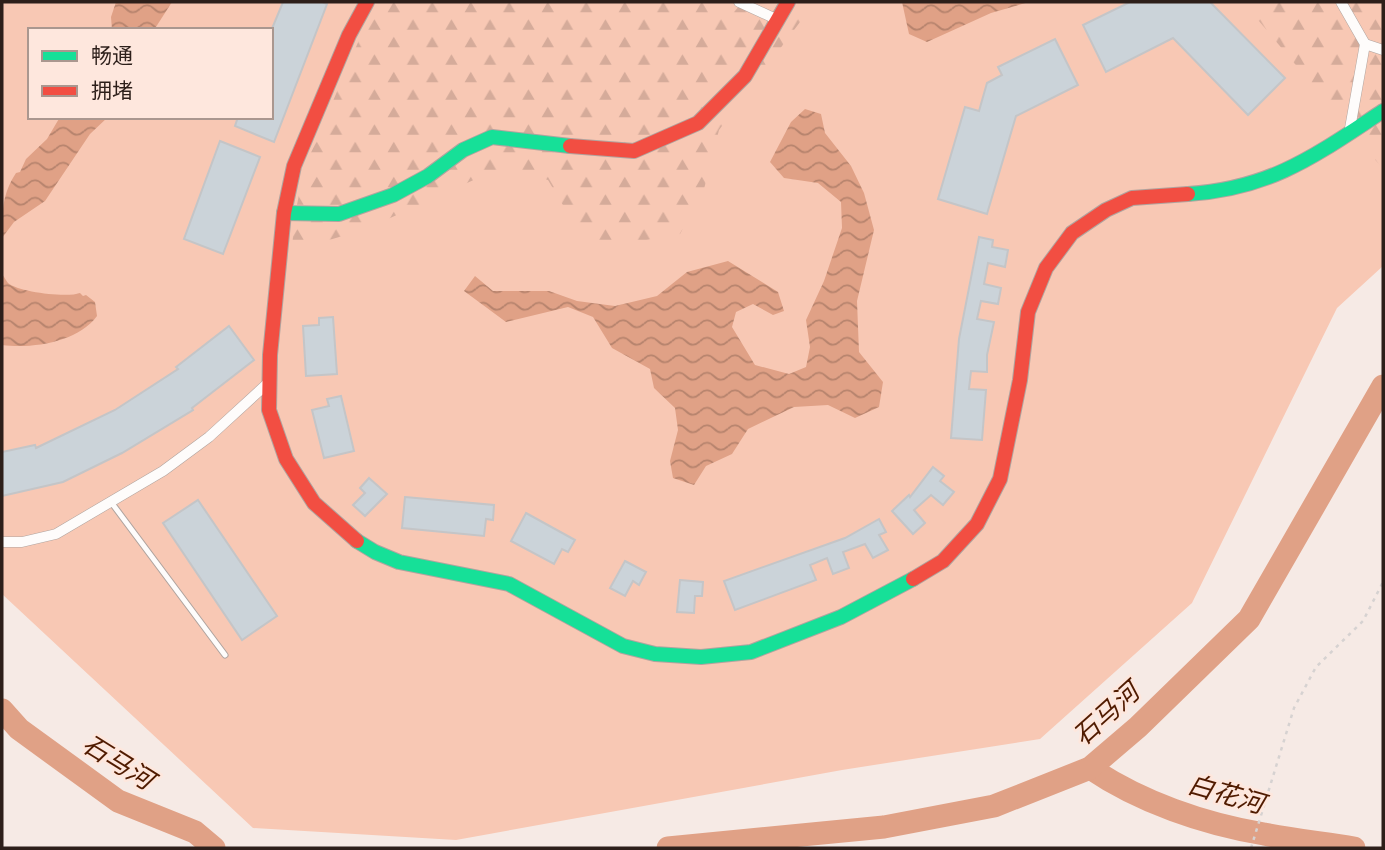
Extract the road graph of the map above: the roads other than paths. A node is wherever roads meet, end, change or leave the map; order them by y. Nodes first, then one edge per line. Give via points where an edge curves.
1 (367, 2) edge
2 (739, 2) edge
3 (788, 2) edge
4 (1341, 2) edge
5 (776, 19) junction
6 (1365, 44) junction
7 (1383, 50) edge
8 (1383, 111) edge
9 (1349, 134) junction
10 (284, 213) junction
11 (269, 382) junction
12 (111, 502) junction
13 (2, 542) edge
14 (225, 654) dead end

1 - 10 street via 294,166
2 - 5 street
3 - 5 street
4 - 6 street
5 - 10 street via 744,76 698,123 634,151 492,137 393,195 340,214
6 - 7 street
6 - 9 street
8 - 9 street
9 - 11 street via 1264,180 1220,192 1132,198 1072,233 1046,268 1028,312 1000,479 977,524 943,561 897,588 841,617 751,652 701,657 623,646 509,584 399,562 375,552 333,522 299,482 276,435 269,410
10 - 11 street
11 - 12 street via 209,437
12 - 13 street via 56,534
12 - 14 lane

